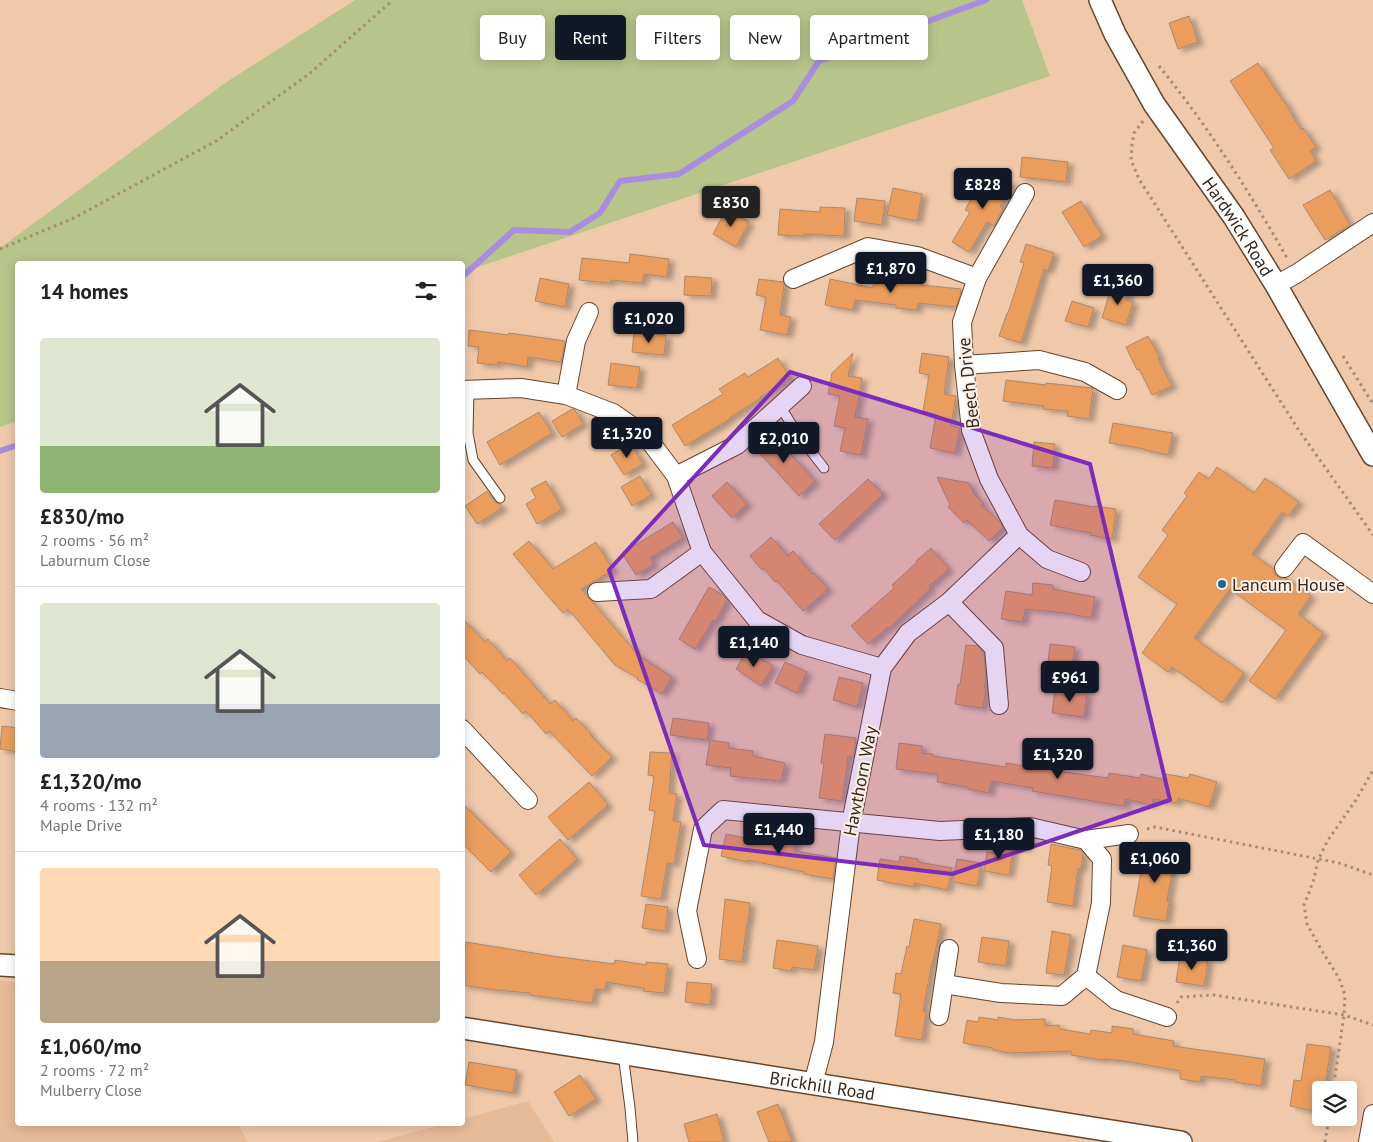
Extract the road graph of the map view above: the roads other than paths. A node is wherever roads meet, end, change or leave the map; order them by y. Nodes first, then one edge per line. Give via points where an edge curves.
1 (1100, 0) edge
2 (1025, 193) dead end
3 (1373, 223) edge
4 (977, 278) junction
5 (793, 279) dead end
6 (1276, 284) junction
7 (589, 312) dead end
8 (964, 365) junction
9 (802, 386) dead end
10 (466, 389) edge
11 (1117, 390) dead end
12 (566, 395) junction
13 (780, 406) junction
14 (1373, 455) edge
15 (824, 468) dead end
16 (676, 476) junction
17 (500, 498) dead end
18 (1019, 535) junction
19 (702, 552) junction
20 (1284, 568) dead end
21 (1081, 572) dead end
22 (597, 592) dead end
23 (1373, 594) edge
24 (949, 602) junction
25 (882, 668) junction
26 (999, 705) dead end
27 (465, 732) edge
28 (528, 800) dead end
29 (851, 823) junction
30 (1129, 834) road end
31 (1086, 840) junction
32 (949, 949) dead end
33 (697, 959) dead end
34 (0, 964) edge
35 (15, 966) edge
36 (1086, 976) junction
37 (944, 984) junction
38 (939, 1016) dead end
39 (1167, 1017) road end
40 (465, 1028) edge
41 (623, 1054) junction
42 (813, 1084) junction
43 (1373, 1114) edge
44 (633, 1142) edge
45 (1181, 1142) edge
46 (1368, 1142) edge

1 - 6 street, Hardwick Road via 1154,104 1234,217
2 - 4 street, Beech Drive
3 - 6 street
4 - 5 street via 917,256 868,247
4 - 8 street, Beech Drive via 962,322
6 - 14 street, Hardwick Road
7 - 12 street via 576,341
8 - 11 street via 1039,360 1085,372
8 - 18 street, Beech Drive via 971,430 989,479
9 - 13 street
10 - 12 street via 521,388
10 - 17 lane via 473,460
12 - 16 street via 614,413 646,436
13 - 15 lane
13 - 16 street via 737,445
16 - 19 street
18 - 21 street, Beech Drive via 1047,559
18 - 24 street, Hawthorn Way
19 - 22 street via 651,589
19 - 25 street via 756,620 802,645
20 - 23 street via 1303,543
24 - 25 street, Hawthorn Way via 908,634
24 - 26 street via 994,648
25 - 29 street, Hawthorn Way
27 - 28 street
29 - 31 street via 940,831 1030,827
29 - 33 street via 723,810 703,829 686,911
29 - 42 street, Hawthorn Way via 824,1042
30 - 31 street
31 - 36 street via 1102,859 1101,903
32 - 37 street
34 - 35 street
36 - 37 street via 1062,996 1001,993
36 - 39 street via 1116,1000
37 - 38 street
40 - 41 street, Brickhill Road
41 - 42 street, Brickhill Road
41 - 44 lane
42 - 45 street, Brickhill Road
43 - 46 street

